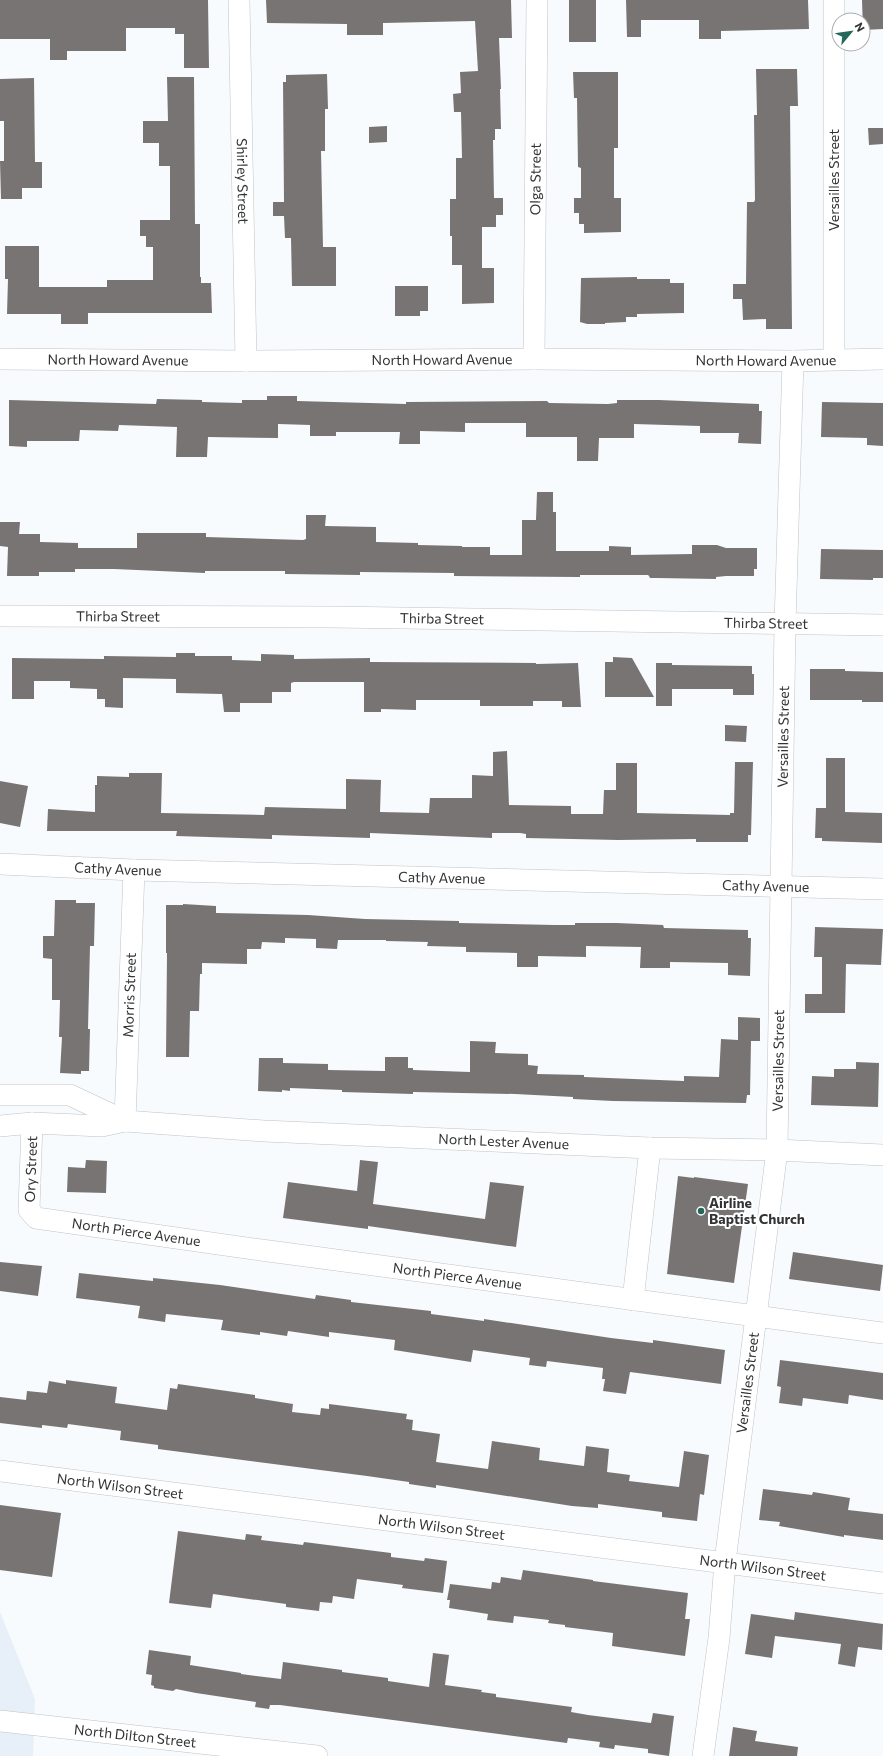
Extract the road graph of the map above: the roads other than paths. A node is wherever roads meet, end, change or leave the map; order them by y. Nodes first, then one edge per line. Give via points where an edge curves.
1 (239, 0) edge
2 (537, 0) edge
3 (834, 0) edge
4 (0, 359) edge
5 (534, 359) junction
6 (834, 359) junction
7 (794, 360) junction
8 (883, 360) edge
9 (246, 361) junction
10 (0, 616) edge
11 (785, 624) junction
12 (883, 624) edge
13 (0, 864) edge
14 (134, 870) junction
15 (781, 887) junction
16 (883, 889) edge
17 (0, 1095) edge
18 (125, 1121) junction
19 (32, 1123) junction
20 (0, 1126) edge
21 (650, 1148) junction
22 (776, 1150) junction
23 (883, 1154) edge
24 (32, 1215) joint
25 (633, 1300) junction
26 (756, 1317) junction
27 (883, 1333) edge
28 (0, 1471) edge
29 (725, 1562) junction
30 (883, 1583) edge
31 (0, 1721) edge
32 (317, 1756) edge
33 (703, 1756) edge

1 - 9 street, Shirley Street
2 - 5 street, Olga Street
3 - 6 street, Versailles Street
4 - 9 street, North Howard Avenue
5 - 7 street, North Howard Avenue
5 - 9 street, North Howard Avenue
6 - 7 street, North Howard Avenue
6 - 8 street, North Howard Avenue
7 - 11 street, Versailles Street
10 - 11 street, Thirba Street via 330,617
11 - 12 street, Thirba Street
11 - 15 street, Versailles Street
13 - 14 street, Cathy Avenue
14 - 15 street, Cathy Avenue
14 - 18 street, Morris Street
15 - 16 street, Cathy Avenue
15 - 22 street, Versailles Street
17 - 18 street, North Lester Avenue via 70,1095
18 - 19 street, North Lester Avenue via 102,1126
18 - 21 street, North Lester Avenue via 264,1131
19 - 20 street, North Lester Avenue
19 - 24 street, Ory Street via 29,1210
21 - 22 street, North Lester Avenue
21 - 25 street
22 - 23 street, North Lester Avenue
22 - 26 street, Versailles Street
24 - 25 street, North Pierce Avenue via 36,1218 238,1247
25 - 26 street, North Pierce Avenue
26 - 27 street, North Pierce Avenue
26 - 29 street, Versailles Street
28 - 29 street, North Wilson Street
29 - 30 street, North Wilson Street
29 - 33 street, Versailles Street via 719,1638
31 - 32 street, North Dilton Street

